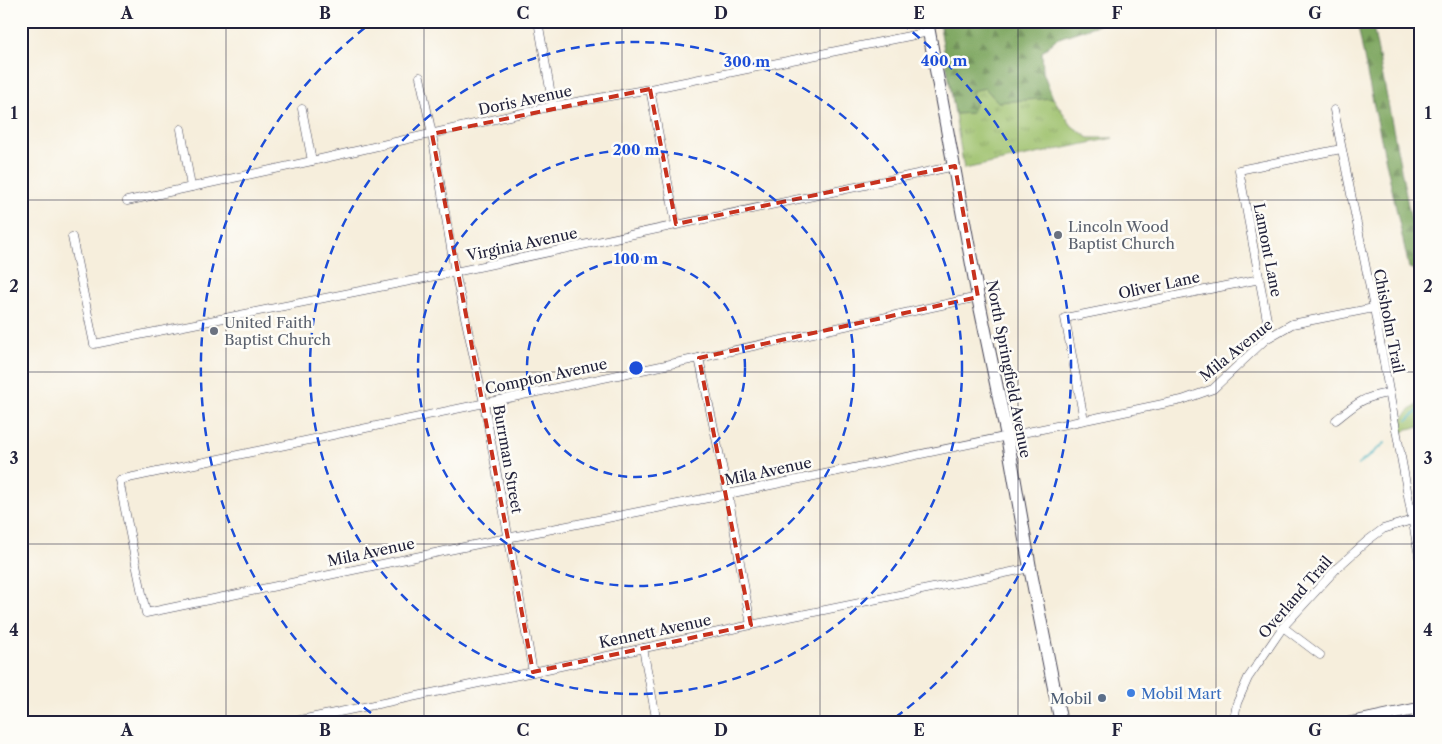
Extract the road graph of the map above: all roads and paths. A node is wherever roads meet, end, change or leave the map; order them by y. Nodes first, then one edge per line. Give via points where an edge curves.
1 (538, 21) edge
2 (928, 27) edge
3 (420, 77) dead end
4 (650, 89) junction
5 (553, 106) junction
6 (302, 109) dead end
7 (1334, 110) dead end
8 (181, 129) dead end
9 (432, 134) junction
10 (1342, 149) junction
11 (312, 161) junction
12 (954, 166) junction
13 (191, 187) junction
14 (127, 201) dead end
15 (676, 224) junction
16 (72, 237) dead end
17 (455, 272) junction
18 (1260, 279) junction
19 (978, 297) junction
20 (1374, 308) junction
21 (1270, 336) junction
22 (699, 358) junction
23 (1389, 393) junction
24 (484, 403) junction
25 (1084, 420) junction
26 (1336, 420) dead end
27 (1007, 436) junction
28 (728, 494) junction
29 (1412, 520) junction
30 (508, 538) junction
31 (1421, 567) edge
32 (1030, 568) junction
33 (146, 613) joint
34 (751, 625) junction
35 (1283, 627) junction
36 (643, 648) junction
37 (1320, 655) dead end
38 (533, 672) junction
39 (1421, 708) edge
40 (286, 723) edge
41 (657, 723) edge
42 (1060, 723) edge
43 (1236, 723) edge
44 (1349, 723) edge

1 - 5 street
2 - 4 street, Doris Avenue
2 - 12 main road, North Springfield Avenue
3 - 9 street, Burrman Street
4 - 5 street, Doris Avenue
4 - 15 street
5 - 9 street, Doris Avenue
6 - 11 street
7 - 10 street, Chisholm Trail
8 - 13 street
9 - 11 street, Doris Avenue
9 - 17 street, Burrman Street
10 - 18 street, Lamont Lane via 1239,170
10 - 20 street, Chisholm Trail
11 - 13 street, Doris Avenue
12 - 15 street, Virginia Avenue
12 - 19 main road, North Springfield Avenue
13 - 14 street, Doris Avenue
15 - 17 street, Virginia Avenue
16 - 17 street, Virginia Avenue via 94,344
17 - 24 street, Burrman Street
18 - 21 street, Lamont Lane
18 - 25 street, Oliver Lane via 1064,318
19 - 22 street, Compton Avenue
19 - 27 main road, North Springfield Avenue
20 - 21 street, Mila Avenue via 1292,324
20 - 23 street, Chisholm Trail
21 - 25 street, Mila Avenue via 1213,389 1182,400
22 - 24 street, Compton Avenue
22 - 28 street
23 - 26 street via 1373,395 1358,402
23 - 29 street, Chisholm Trail
24 - 30 street, Burrman Street
24 - 33 street, Compton Avenue via 119,480
25 - 27 street, Mila Avenue
27 - 28 street, Mila Avenue
27 - 32 main road, North Springfield Avenue
28 - 30 street, Mila Avenue
28 - 34 street
29 - 31 street, Chisholm Trail
29 - 35 street, Overland Trail via 1383,529 1367,541 1336,568
30 - 33 street, Mila Avenue
30 - 38 street, Burrman Street
32 - 34 street, Kennett Avenue
32 - 42 main road, North Springfield Avenue
34 - 36 street, Kennett Avenue
35 - 37 street
35 - 43 street, Overland Trail via 1248,678 1237,703
36 - 38 street, Kennett Avenue
36 - 41 street
38 - 40 street, Kennett Avenue
39 - 44 main road

